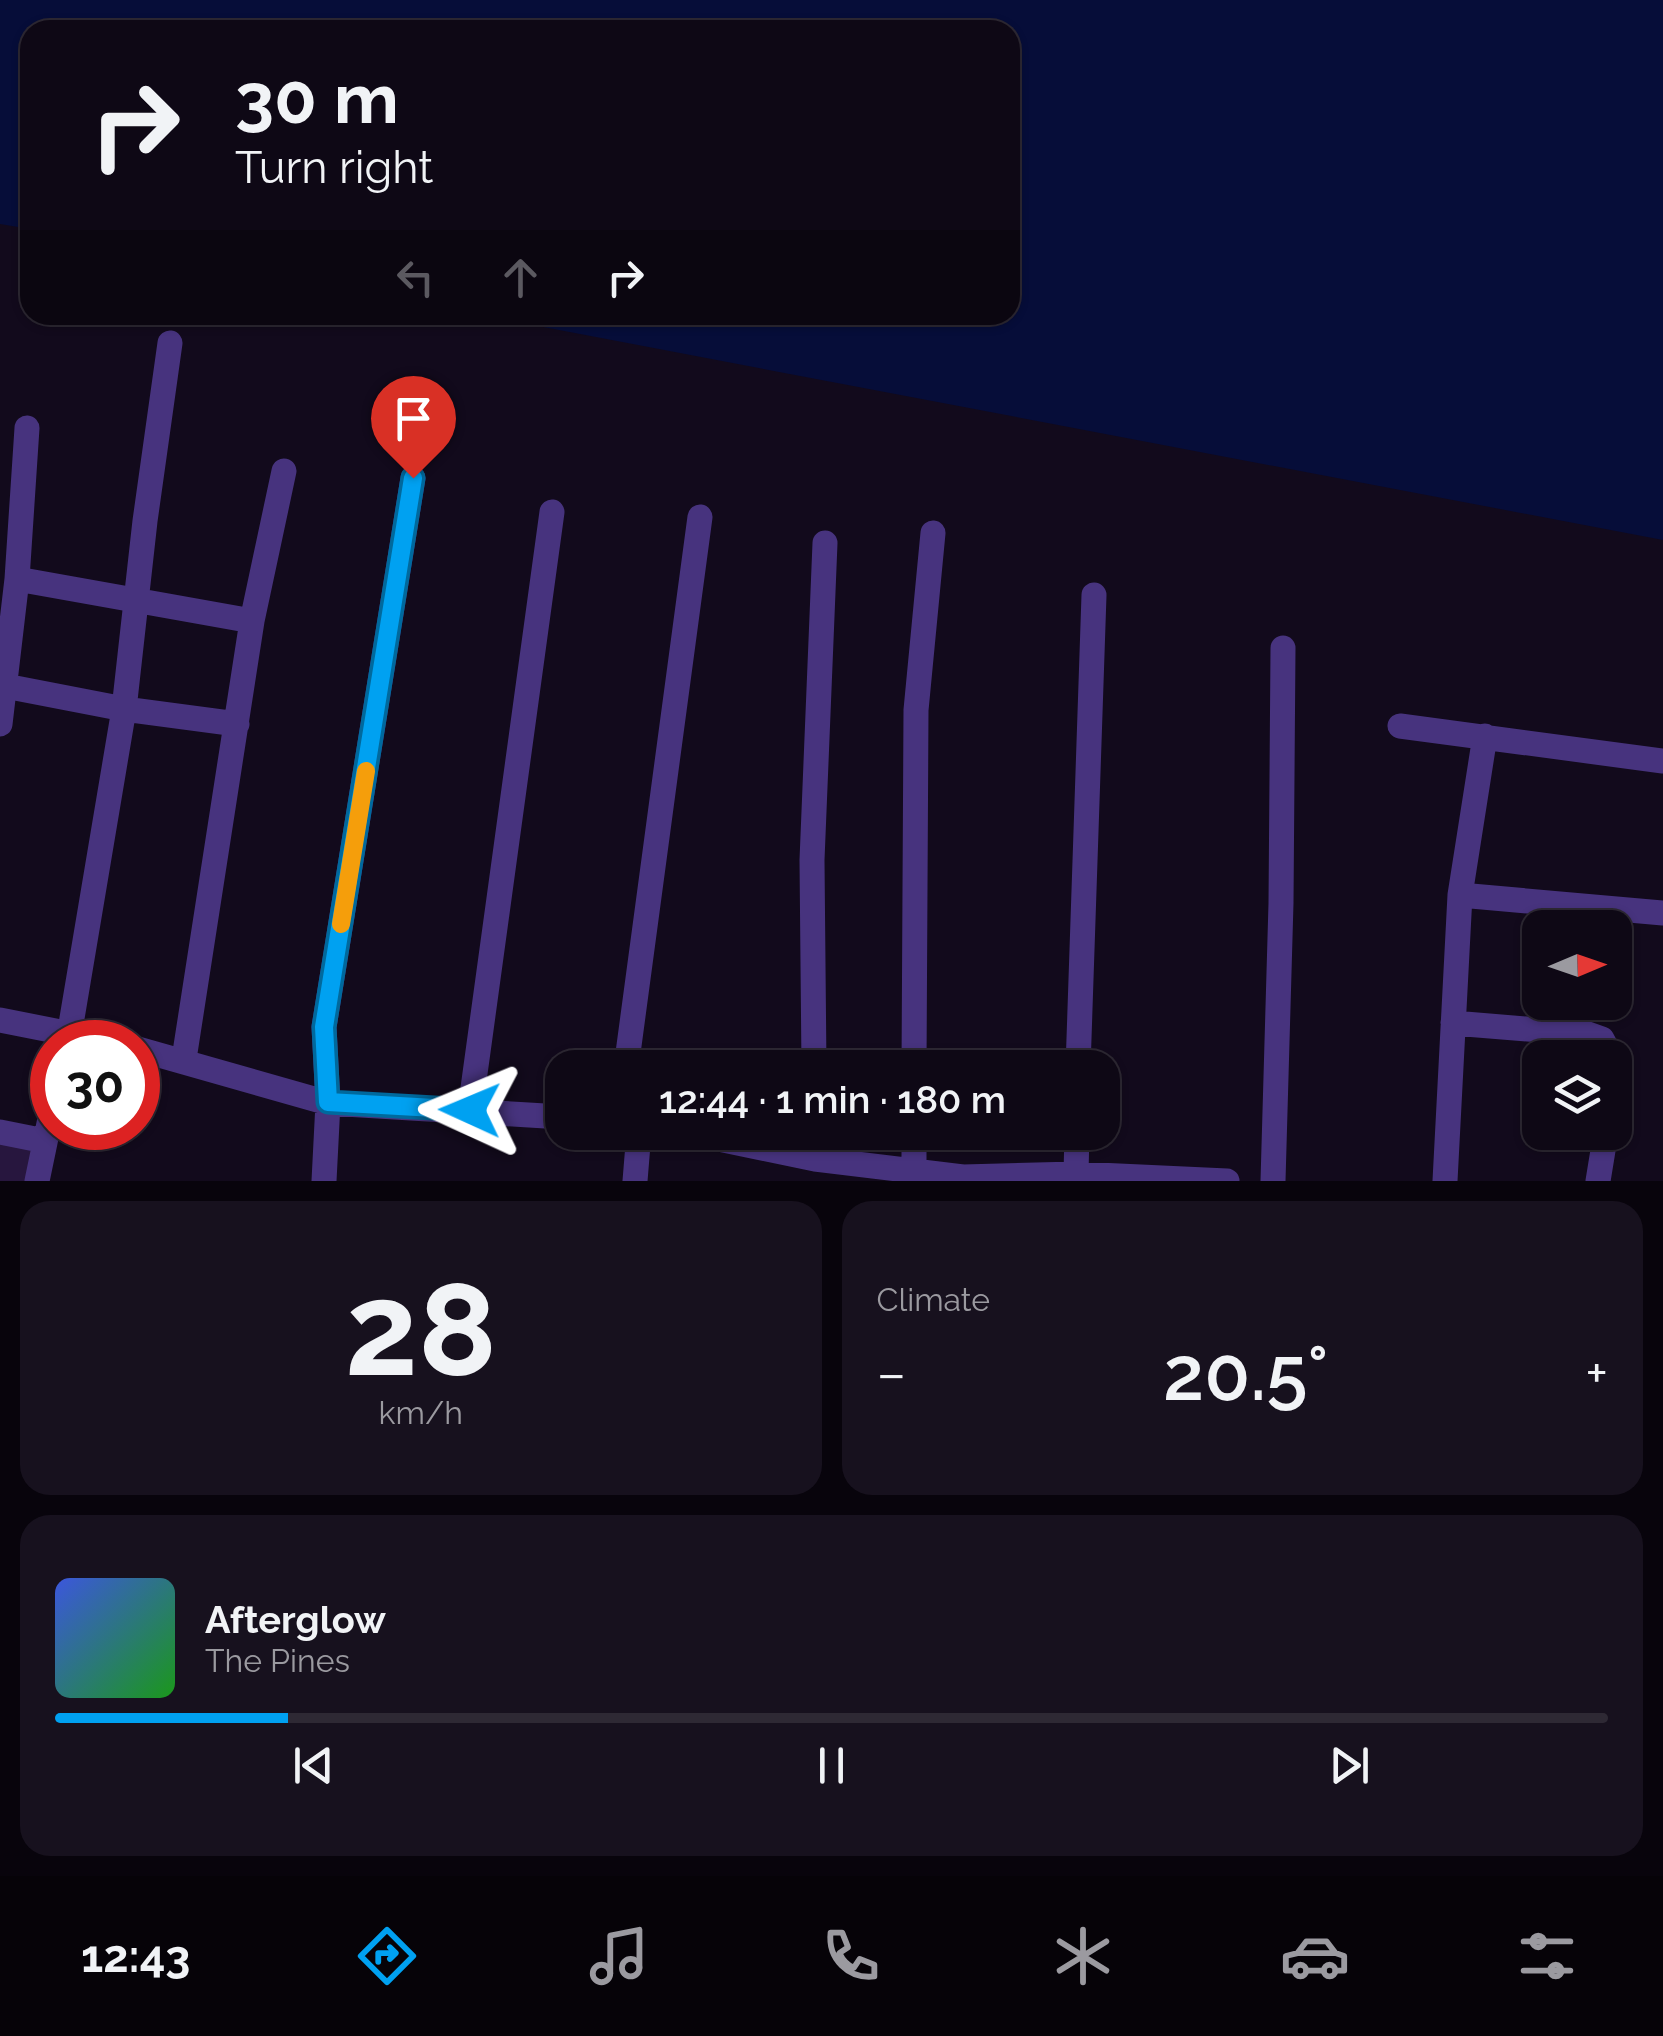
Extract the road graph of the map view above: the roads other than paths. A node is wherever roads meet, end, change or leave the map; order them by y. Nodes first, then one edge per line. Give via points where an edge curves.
1 (170, 343) dead end
2 (28, 428) dead end
3 (284, 471) dead end
4 (413, 478) dead end
5 (552, 512) dead end
6 (700, 517) dead end
7 (933, 533) dead end
8 (825, 543) dead end
9 (17, 579) junction
10 (1094, 595) dead end
11 (138, 599) junction
12 (252, 620) junction
13 (1283, 648) dead end
14 (3, 686) edge
15 (124, 709) junction
16 (0, 724) edge
17 (237, 724) junction
18 (1400, 726) dead end
19 (1485, 736) junction
20 (1663, 761) edge
21 (1460, 896) junction
22 (1663, 914) edge
23 (0, 1020) edge
24 (72, 1020) edge
25 (1453, 1023) junction
26 (30, 1028) edge
27 (1603, 1040) edge
28 (628, 1050) edge
29 (814, 1050) edge
30 (914, 1050) edge
31 (1079, 1050) edge
32 (160, 1054) edge
33 (184, 1060) junction
34 (328, 1102) junction
35 (470, 1110) junction
36 (545, 1117) edge
37 (0, 1132) edge
38 (30, 1138) edge
39 (43, 1150) edge
40 (638, 1150) edge
41 (772, 1150) edge
42 (815, 1150) edge
43 (914, 1150) edge
44 (1076, 1150) edge
45 (1603, 1150) edge
46 (815, 1159) junction
47 (914, 1170) junction
48 (1076, 1174) junction
49 (963, 1179) edge
50 (37, 1181) edge
51 (324, 1181) edge
52 (635, 1181) edge
53 (1227, 1181) edge
54 (1273, 1181) edge
55 (1445, 1181) edge
56 (1598, 1181) edge

1 - 11 street
2 - 9 street
3 - 12 street
4 - 34 street via 324,1027
5 - 35 street
6 - 28 street
7 - 30 street via 916,710
8 - 29 street via 812,860
9 - 11 street
9 - 14 street
10 - 31 street
11 - 12 street
11 - 15 street
12 - 17 street
13 - 54 street
14 - 15 street
14 - 16 street
15 - 17 street
15 - 24 street
17 - 33 street
18 - 19 street
19 - 20 street
19 - 21 street
21 - 22 street
21 - 25 street
23 - 26 street
25 - 27 street
25 - 55 street
32 - 33 street
33 - 34 street
34 - 35 street
34 - 51 street
35 - 36 street
37 - 38 street
39 - 50 street
40 - 52 street
41 - 46 street
42 - 46 street
43 - 47 street
44 - 48 street
45 - 56 street
46 - 47 street
47 - 49 street
48 - 49 street
48 - 53 street

